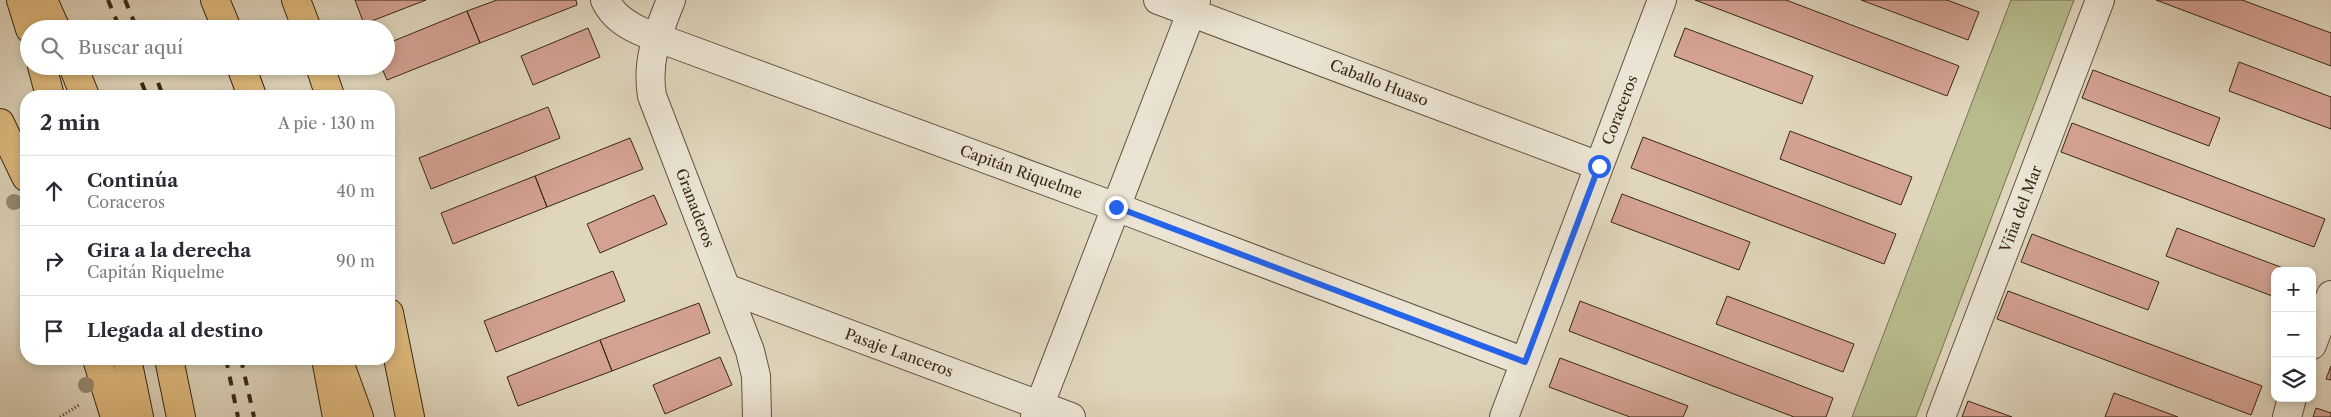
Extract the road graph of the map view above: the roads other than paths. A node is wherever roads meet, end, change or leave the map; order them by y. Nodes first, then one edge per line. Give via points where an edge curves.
1 (21, 0) edge
2 (43, 0) edge
3 (216, 0) edge
4 (296, 0) edge
5 (604, 0) edge
6 (671, 0) edge
7 (1158, 0) edge
8 (1662, 0) edge
9 (2100, 0) edge
10 (1194, 6) edge
11 (27, 20) edge
12 (52, 20) edge
13 (224, 20) edge
14 (304, 20) edge
15 (656, 36) junction
16 (44, 75) edge
17 (77, 75) edge
18 (245, 75) edge
19 (323, 75) edge
20 (48, 90) edge
21 (83, 90) edge
22 (250, 90) edge
23 (328, 90) edge
24 (0, 123) edge
25 (20, 165) edge
26 (1599, 166) junction
27 (1116, 207) junction
28 (726, 288) junction
29 (2331, 295) edge
30 (2316, 334) edge
31 (395, 343) edge
32 (1525, 362) junction
33 (99, 365) edge
34 (128, 365) edge
35 (170, 365) edge
36 (326, 365) edge
37 (340, 365) edge
38 (2291, 402) edge
39 (1037, 411) edge
40 (115, 417) edge
41 (139, 417) edge
42 (181, 417) edge
43 (337, 417) edge
44 (359, 417) edge
45 (410, 417) edge
46 (757, 417) edge
47 (1071, 417) edge
48 (1504, 417) edge
49 (1941, 417) edge
50 (2287, 417) edge

1 - 11 main road
2 - 12 main road
3 - 13 main road
4 - 14 main road
5 - 15 street, Capitán Riquelme via 618,18 631,27
6 - 15 street, Granaderos
7 - 10 street, Caballo Huaso
8 - 26 street, Coraceros
9 - 49 street, Viña del Mar
10 - 26 street, Caballo Huaso
10 - 27 street
15 - 27 street, Capitán Riquelme
15 - 28 street, Granaderos via 650,67 652,96
16 - 20 main road
17 - 21 main road
18 - 22 main road
19 - 23 main road
24 - 25 main road
26 - 32 street, Coraceros
27 - 32 street, Capitán Riquelme
27 - 39 street
28 - 39 street, Pasaje Lanceros
28 - 46 street, Granaderos via 742,327 756,376
29 - 30 street
31 - 45 main road
32 - 48 street, Coraceros
33 - 40 main road
34 - 41 main road
35 - 42 main road
36 - 43 main road
37 - 44 main road
38 - 50 street
39 - 47 street, Pasaje Lanceros

